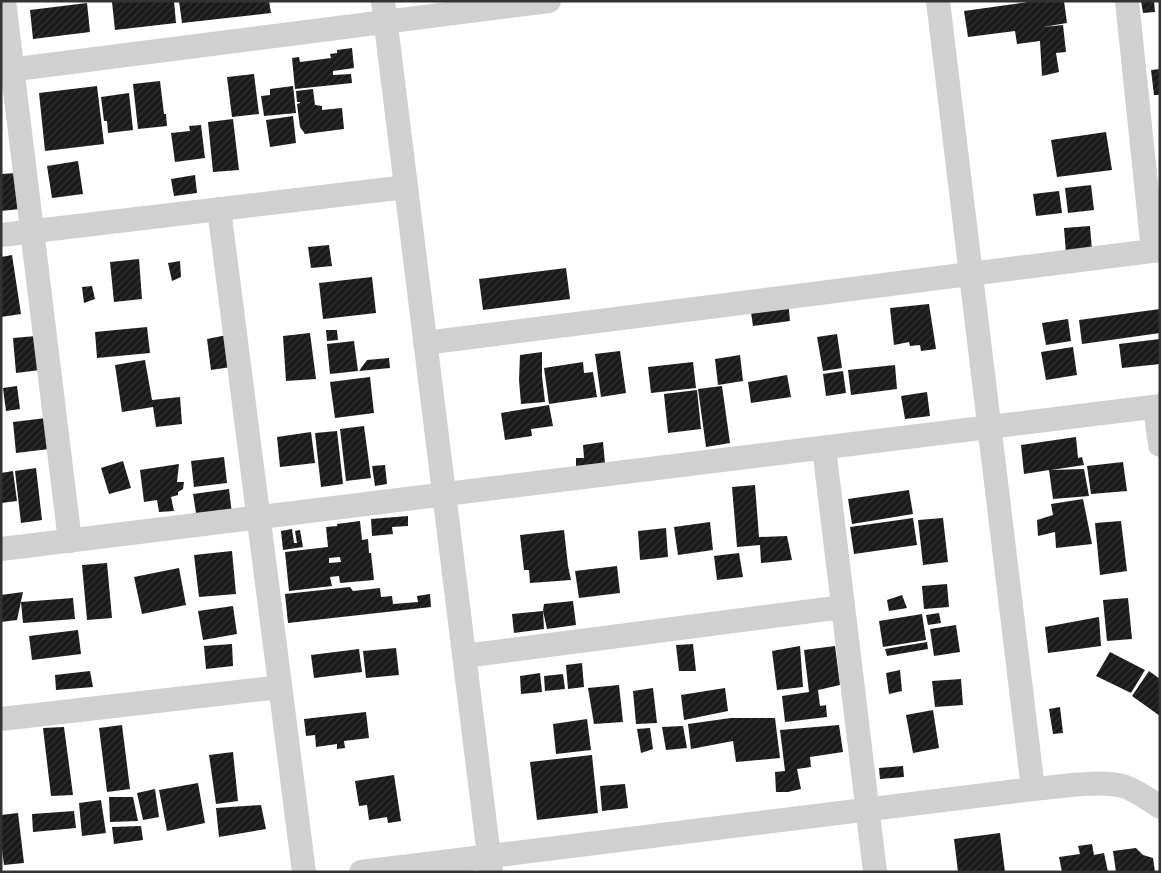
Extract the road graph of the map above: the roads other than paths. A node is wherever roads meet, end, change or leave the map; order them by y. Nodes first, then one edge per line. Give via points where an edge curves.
1 (4, 1) edge
2 (550, 1) edge
3 (938, 1) edge
4 (1127, 1) edge
5 (384, 12) edge
6 (7, 70) edge
7 (406, 187) junction
8 (219, 209) junction
9 (32, 232) junction
10 (1, 235) edge
11 (1156, 251) edge
12 (970, 274) junction
13 (425, 343) junction
14 (1157, 407) edge
15 (989, 427) junction
16 (1160, 445) edge
17 (824, 448) junction
18 (444, 495) junction
19 (259, 518) junction
20 (70, 541) junction
21 (1, 549) edge
22 (843, 607) junction
23 (464, 656) junction
24 (280, 687) junction
25 (1, 719) edge
26 (1033, 789) junction
27 (1160, 807) edge
28 (868, 809) junction
29 (490, 864) edge
30 (304, 872) edge
31 (361, 872) edge
32 (875, 872) edge

1 - 6 street
2 - 5 street
3 - 12 street
4 - 11 street
5 - 6 street
5 - 7 street
6 - 9 street
7 - 8 street
7 - 13 street
8 - 9 street
8 - 19 street
9 - 10 street
9 - 20 street
11 - 12 street
12 - 13 street
12 - 15 street
13 - 18 street
14 - 15 street
14 - 16 street
15 - 17 street
15 - 26 street
17 - 18 street
17 - 22 street
18 - 19 street
18 - 23 street
19 - 20 street
19 - 24 street
20 - 21 street
22 - 23 street
22 - 28 street
23 - 29 street
24 - 25 street
24 - 30 street
26 - 27 street via 1102,783 1126,787
26 - 28 street
28 - 29 street
28 - 32 street
29 - 31 street

